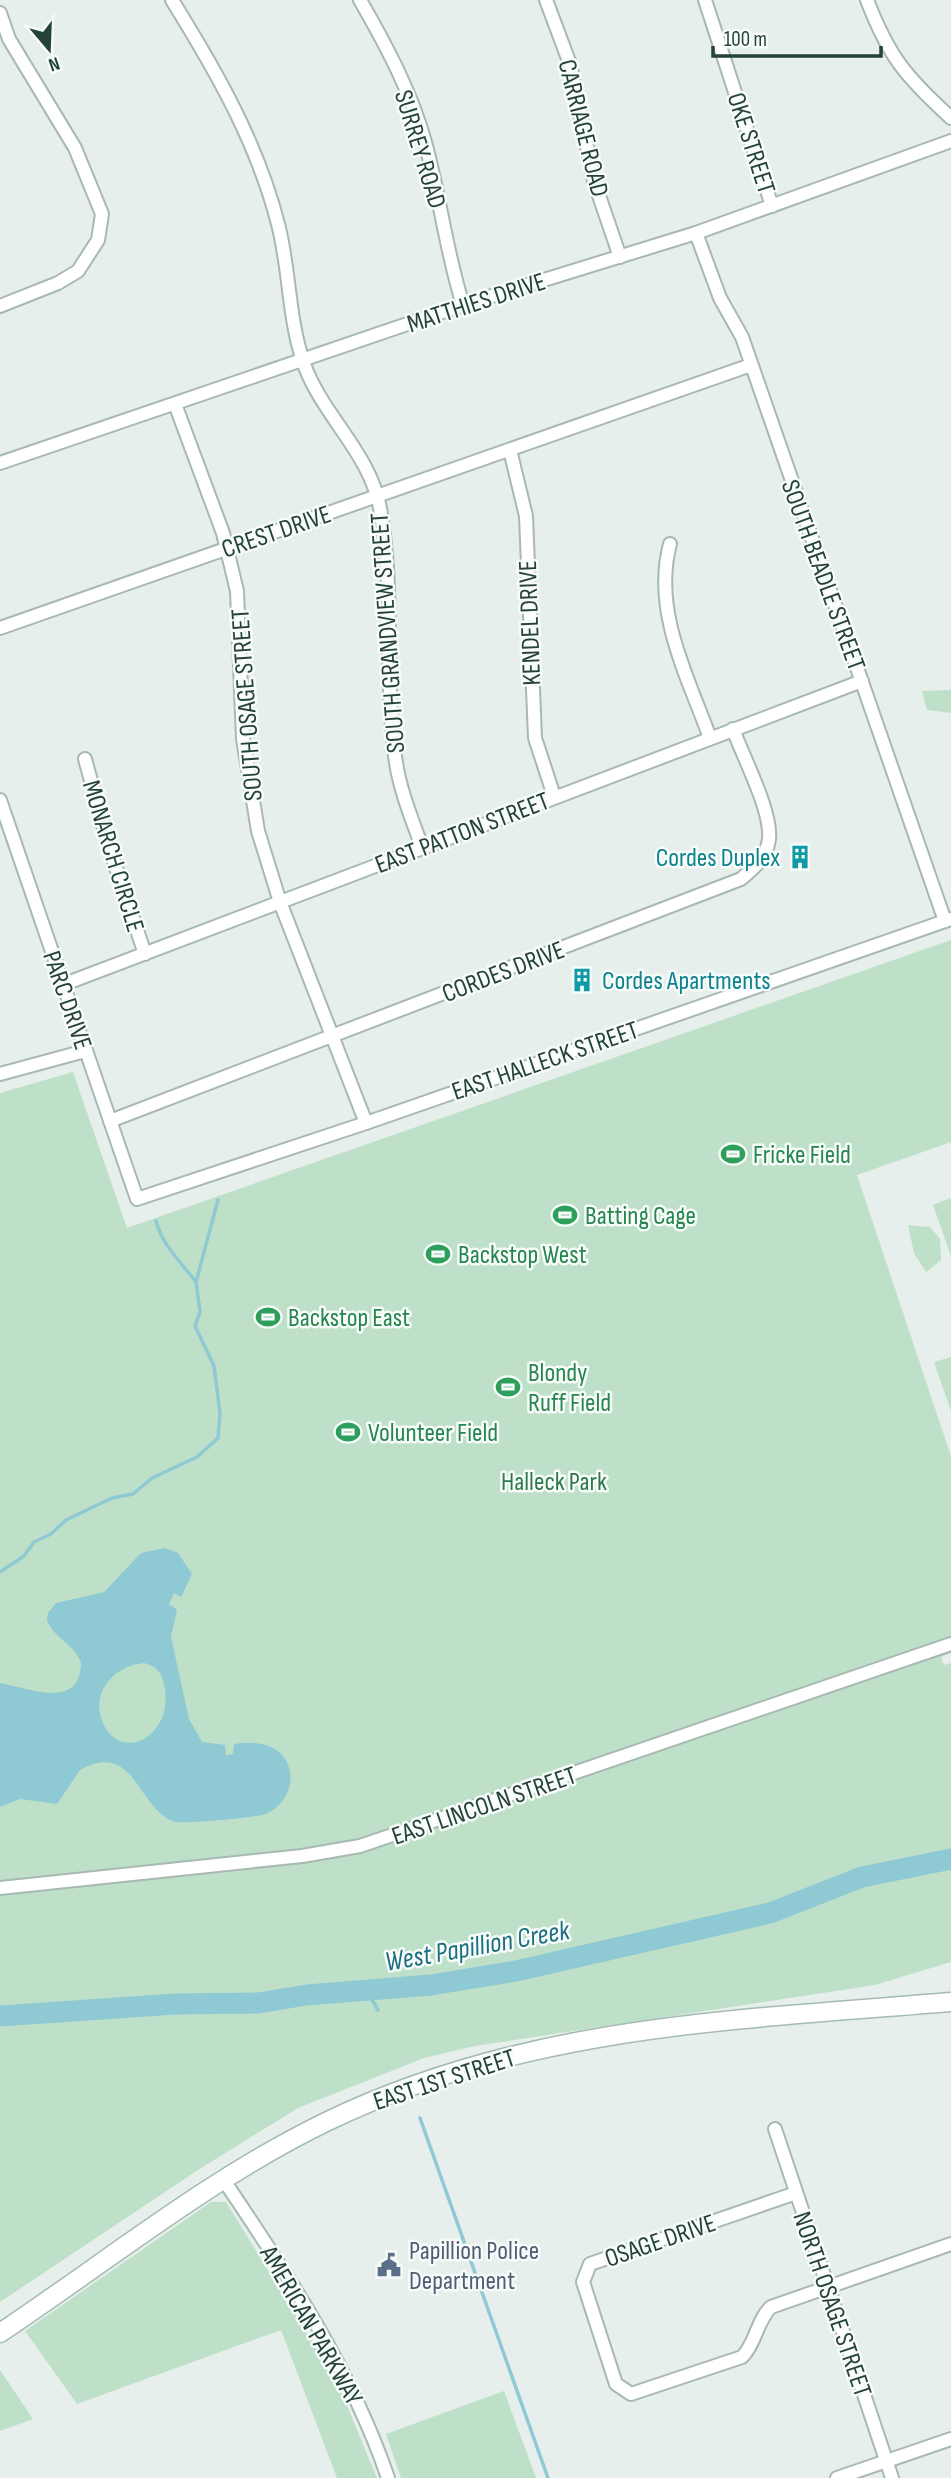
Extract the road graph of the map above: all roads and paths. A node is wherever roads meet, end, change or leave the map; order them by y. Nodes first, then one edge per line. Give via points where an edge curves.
1 (172, 0) edge
2 (360, 0) edge
3 (546, 0) edge
4 (705, 0) edge
5 (867, 0) edge
6 (0, 13) edge
7 (951, 118) edge
8 (951, 141) edge
9 (772, 206) junction
10 (696, 233) junction
11 (620, 257) junction
12 (463, 305) junction
13 (0, 306) edge
14 (302, 359) junction
15 (751, 365) junction
16 (175, 404) junction
17 (510, 450) junction
18 (0, 463) edge
19 (377, 495) junction
20 (670, 544) dead end
21 (228, 548) junction
22 (0, 628) edge
23 (862, 681) junction
24 (733, 729) junction
25 (710, 738) junction
26 (85, 759) dead end
27 (554, 796) junction
28 (0, 800) edge
29 (422, 847) junction
30 (280, 902) junction
31 (948, 920) edge
32 (145, 954) junction
33 (62, 985) junction
34 (332, 1036) junction
35 (85, 1051) junction
36 (0, 1074) edge
37 (110, 1121) junction
38 (366, 1123) junction
39 (137, 1199) joint
40 (951, 1644) edge
41 (0, 1888) edge
42 (951, 2002) edge
43 (775, 2129) dead end
44 (223, 2179) junction
45 (796, 2193) junction
46 (951, 2244) edge
47 (826, 2287) junction
48 (0, 2333) edge
49 (951, 2439) edge
50 (886, 2461) junction
51 (387, 2478) edge
52 (836, 2478) edge
53 (892, 2478) edge

1 - 14 street, SOUTH GRANDVIEW STREET via 235,108 258,162 278,223
2 - 12 street, SURREY ROAD via 387,46 424,139
3 - 11 street, CARRIAGE ROAD via 570,64 594,181
4 - 9 street, OKE STREET
5 - 7 street via 892,57
6 - 13 street via 9,39 75,148 102,214 98,240 78,271
8 - 9 street, MATTHIES DRIVE
9 - 10 street, MATTHIES DRIVE
10 - 11 street, MATTHIES DRIVE
10 - 15 street, SOUTH BEADLE STREET
11 - 12 street, MATTHIES DRIVE
12 - 14 street, MATTHIES DRIVE
14 - 16 street, MATTHIES DRIVE
14 - 19 street, SOUTH GRANDVIEW STREET
15 - 17 street, CREST DRIVE
15 - 23 street, SOUTH BEADLE STREET
16 - 18 street, MATTHIES DRIVE
16 - 21 street, SOUTH OSAGE STREET
17 - 19 street, CREST DRIVE
17 - 27 street, KENDEL DRIVE via 526,516 535,738
19 - 21 street, CREST DRIVE
19 - 29 street, SOUTH GRANDVIEW STREET via 388,585 395,758
20 - 25 street via 665,597 671,634
21 - 22 street, CREST DRIVE
21 - 30 street, SOUTH OSAGE STREET via 237,591 248,784
23 - 24 street, EAST PATTON STREET
23 - 31 street, SOUTH BEADLE STREET
24 - 25 street, EAST PATTON STREET
24 - 34 street, CORDES DRIVE via 768,826 765,853 741,879
25 - 27 street, EAST PATTON STREET
26 - 32 street, MONARCH CIRCLE
27 - 29 street, EAST PATTON STREET
28 - 33 street, PARC DRIVE
29 - 30 street, EAST PATTON STREET
30 - 32 street, EAST PATTON STREET
30 - 34 street, SOUTH OSAGE STREET
31 - 38 street, EAST HALLECK STREET
32 - 33 street, EAST PATTON STREET
33 - 35 street, PARC DRIVE
34 - 37 street, CORDES DRIVE
34 - 38 street, SOUTH OSAGE STREET
35 - 36 street
35 - 37 street, PARC DRIVE
37 - 39 street, PARC DRIVE
38 - 39 street, EAST HALLECK STREET
40 - 41 street, EAST LINCOLN STREET via 360,1846
42 - 44 main road, EAST 1ST STREET via 646,2028 533,2050 458,2071 358,2108
43 - 45 street, NORTH OSAGE STREET
44 - 48 main road, EAST 1ST STREET
44 - 51 street, AMERICAN PARKWAY via 326,2339 350,2384
45 - 47 street, NORTH OSAGE STREET
45 - 47 street, OSAGE DRIVE via 590,2264 583,2282 616,2384 631,2394 742,2357 764,2314
46 - 47 street
47 - 50 street, NORTH OSAGE STREET
49 - 50 street
50 - 52 street
50 - 53 street, NORTH OSAGE STREET

